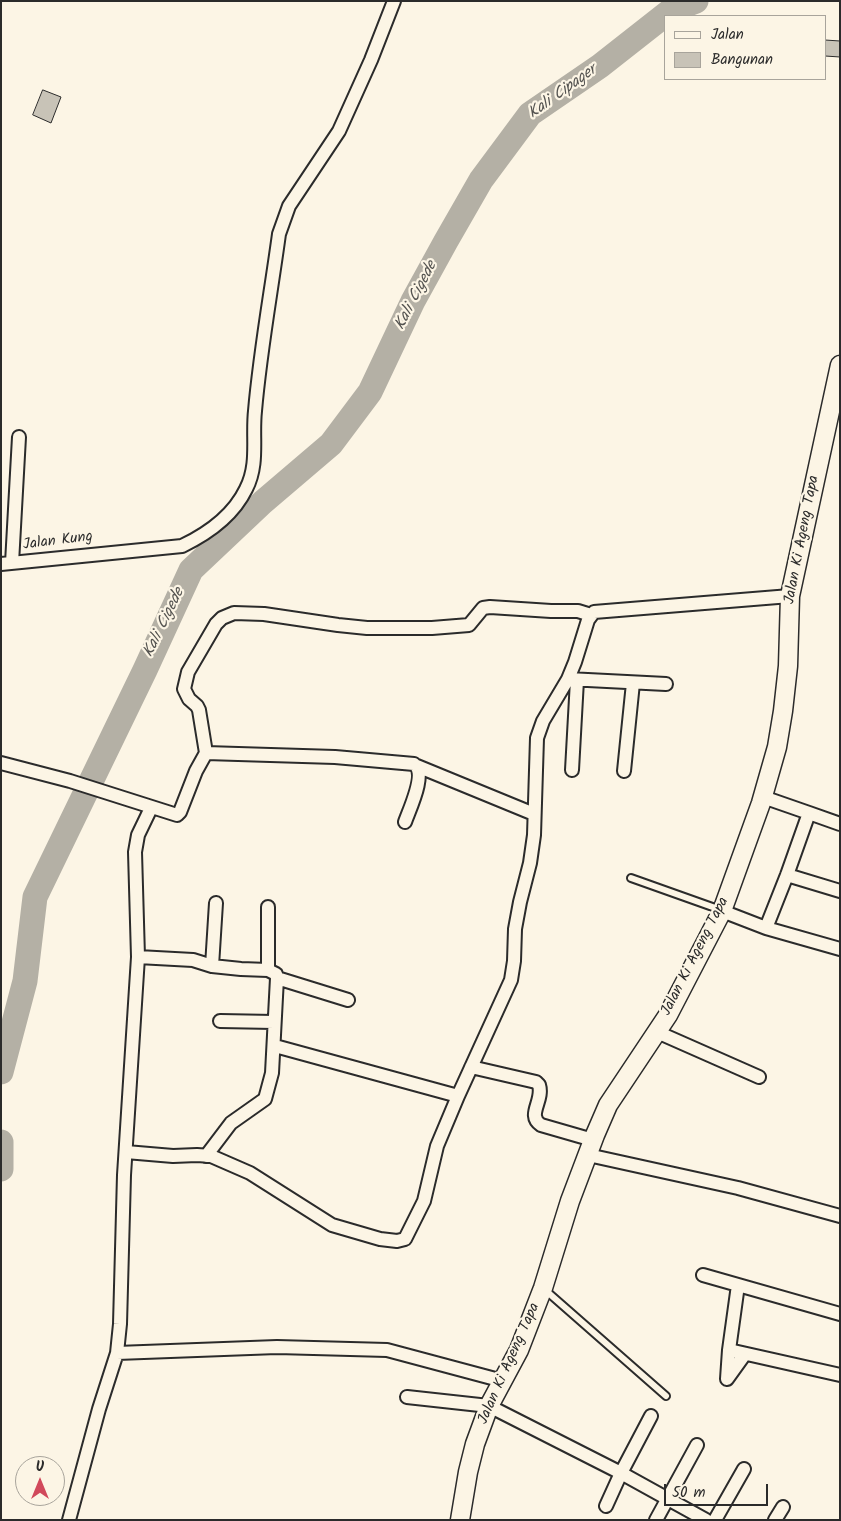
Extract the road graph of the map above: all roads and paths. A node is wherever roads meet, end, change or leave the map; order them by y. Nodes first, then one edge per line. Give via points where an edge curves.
1 (394, 1) edge
2 (840, 365) edge
3 (19, 437) dead end
4 (7, 563) edge
5 (790, 596) junction
6 (591, 615) junction
7 (572, 680) junction
8 (633, 683) junction
9 (666, 684) dead end
10 (206, 753) junction
11 (1, 762) edge
12 (417, 766) junction
13 (572, 770) dead end
14 (624, 771) dead end
15 (763, 797) junction
16 (151, 808) junction
17 (809, 813) junction
18 (534, 814) junction
19 (405, 822) dead end
20 (840, 824) edge
21 (788, 875) junction
22 (631, 878) dead end
23 (840, 891) edge
24 (216, 903) dead end
25 (268, 907) dead end
26 (722, 911) junction
27 (766, 928) junction
28 (840, 948) edge
29 (138, 957) junction
30 (212, 966) junction
31 (272, 974) junction
32 (348, 1000) dead end
33 (220, 1020) dead end
34 (274, 1022) junction
35 (656, 1032) junction
36 (274, 1046) junction
37 (471, 1067) junction
38 (759, 1077) dead end
39 (458, 1096) junction
40 (590, 1148) junction
41 (126, 1152) junction
42 (206, 1156) junction
43 (840, 1216) edge
44 (703, 1275) dead end
45 (738, 1285) junction
46 (543, 1288) junction
47 (840, 1314) edge
48 (729, 1350) junction
49 (117, 1353) junction
50 (745, 1354) junction
51 (840, 1375) edge
52 (503, 1381) junction
53 (666, 1396) dead end
54 (407, 1397) dead end
55 (490, 1406) junction
56 (651, 1416) dead end
57 (697, 1446) dead end
58 (744, 1468) dead end
59 (621, 1473) junction
60 (668, 1500) junction
61 (606, 1506) dead end
62 (783, 1507) dead end
63 (69, 1520) edge
64 (460, 1520) edge
65 (656, 1520) edge
66 (706, 1520) edge
67 (715, 1520) edge
68 (776, 1520) edge

1 - 4 street, Jalan Kung via 339,131 289,206 279,234 255,413 255,461 246,490 236,506 203,536 182,546
2 - 5 street, Jalan Ki Ageng Tapa
3 - 4 street
5 - 6 street via 602,611
5 - 15 street, Jalan Ki Ageng Tapa via 783,711
6 - 7 street
6 - 10 street via 578,611 490,607 483,608 469,625 368,628 264,614 226,615 216,624 184,684 189,699 199,710
7 - 8 street
7 - 13 street
7 - 18 street via 543,721 537,738
8 - 9 street
8 - 14 street
10 - 12 street via 335,757
10 - 16 street via 179,814
11 - 16 street
12 - 18 street
12 - 19 street via 419,779
15 - 17 street
15 - 26 street, Jalan Ki Ageng Tapa
16 - 29 street via 138,835 135,852
17 - 20 street
17 - 21 street
18 - 37 street via 530,863 515,929 511,980
21 - 23 street
21 - 27 street
22 - 26 lane
24 - 30 street
25 - 31 street
26 - 27 street
26 - 35 street, Jalan Ki Ageng Tapa
27 - 28 street
29 - 30 street via 193,960
29 - 41 street
30 - 31 street
31 - 32 street
31 - 34 street
33 - 34 street
34 - 36 street
35 - 38 street
35 - 40 street, Jalan Ki Ageng Tapa via 608,1105
36 - 39 street
36 - 42 street via 272,1073 265,1099 231,1123
37 - 39 street
37 - 40 street via 536,1082 541,1094 535,1120
39 - 42 street via 438,1146 424,1202 402,1240 380,1238 332,1225 250,1173
40 - 43 street
40 - 46 street, Jalan Ki Ageng Tapa
41 - 42 street
41 - 49 street
44 - 45 street
45 - 47 street
45 - 48 street
46 - 52 street, Jalan Ki Ageng Tapa
46 - 53 lane
48 - 50 street
48 - 50 street via 727,1379
49 - 52 street via 277,1346 387,1350
49 - 63 street
50 - 51 street
52 - 55 street, Jalan Ki Ageng Tapa
54 - 55 street
55 - 59 street
55 - 64 street, Jalan Ki Ageng Tapa via 470,1459
56 - 59 street
57 - 60 street
58 - 67 street
59 - 60 street
59 - 61 street
60 - 65 street
60 - 66 street
62 - 68 street

